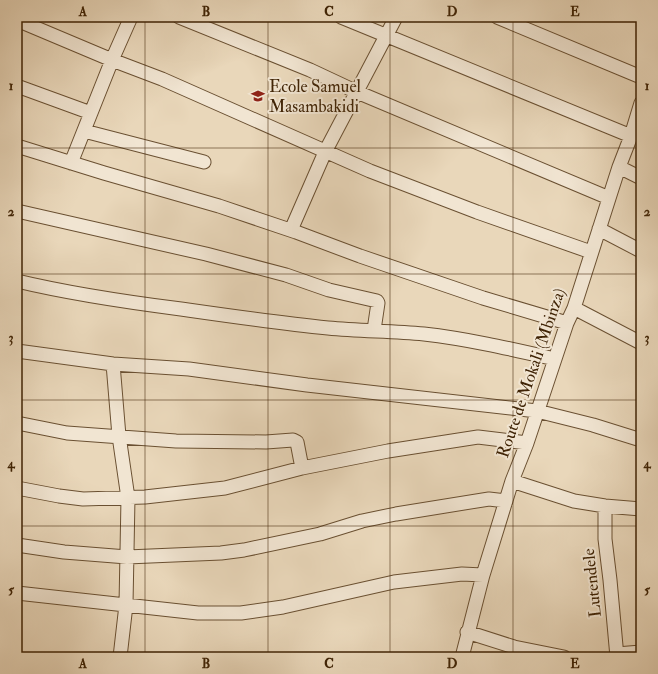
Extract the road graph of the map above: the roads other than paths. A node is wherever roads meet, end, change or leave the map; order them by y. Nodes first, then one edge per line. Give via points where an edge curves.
1 (131, 17) edge
2 (179, 17) edge
3 (341, 17) edge
4 (396, 17) edge
5 (496, 17) edge
6 (17, 20) edge
7 (386, 35) junction
8 (112, 60) junction
9 (641, 77) edge
10 (17, 86) edge
11 (357, 92) junction
12 (641, 103) edge
13 (91, 113) junction
14 (84, 131) junction
15 (631, 136) junction
16 (17, 146) edge
17 (325, 152) junction
18 (204, 162) dead end
19 (71, 163) junction
20 (619, 167) junction
21 (641, 178) edge
22 (609, 198) junction
23 (17, 211) edge
24 (599, 229) junction
25 (291, 230) junction
26 (641, 251) edge
27 (591, 252) junction
28 (17, 281) edge
29 (574, 308) junction
30 (567, 323) junction
31 (374, 330) junction
32 (641, 343) edge
33 (17, 351) edge
34 (555, 359) junction
35 (113, 364) junction
36 (537, 411) junction
37 (17, 422) edge
38 (119, 436) junction
39 (641, 440) edge
40 (527, 442) junction
41 (302, 468) junction
42 (512, 481) junction
43 (17, 488) edge
44 (128, 498) junction
45 (506, 501) junction
46 (605, 506) junction
47 (641, 509) edge
48 (17, 545) edge
49 (127, 557) junction
50 (483, 575) junction
51 (17, 593) edge
52 (126, 605) junction
53 (467, 632) junction
54 (641, 652) edge
55 (617, 656) edge
56 (120, 657) edge
57 (462, 657) edge
58 (564, 657) edge

1 - 8 street
2 - 11 street via 310,70
3 - 7 street
4 - 7 street
5 - 9 street
6 - 8 street
7 - 11 street
7 - 15 street
8 - 13 street
8 - 17 street via 162,79
10 - 13 street
11 - 17 street
11 - 22 street
12 - 15 street, Route de Mokali (Mbinza)
13 - 14 street
14 - 18 street
14 - 19 street
15 - 20 street, Route de Mokali (Mbinza)
16 - 19 street
17 - 25 street
17 - 27 street via 456,204
19 - 25 street
20 - 21 street
20 - 22 street, Route de Mokali (Mbinza)
22 - 24 street, Route de Mokali (Mbinza)
23 - 31 street via 206,254 286,275 329,290 377,301
24 - 26 street
24 - 27 street, Route de Mokali (Mbinza)
25 - 30 street via 483,298
27 - 29 street, Route de Mokali (Mbinza)
28 - 31 street via 99,298 261,321
29 - 30 street, Route de Mokali (Mbinza)
29 - 32 street
30 - 34 street, Route de Mokali (Mbinza)
31 - 34 street via 477,342
33 - 35 street
34 - 36 street, Route de Mokali (Mbinza)
35 - 36 street via 189,369
35 - 38 street
36 - 39 street
36 - 40 street, Route de Mokali (Mbinza)
37 - 38 street via 67,433
38 - 41 street via 176,441 293,440 297,442
38 - 44 street
40 - 41 street via 478,437
40 - 42 street, Route de Mokali (Mbinza)
41 - 44 street via 224,488
42 - 45 street, Route de Mokali (Mbinza)
42 - 46 street via 574,501
43 - 44 street via 83,499
44 - 49 street
45 - 49 street via 489,499 396,514 244,550
45 - 50 street, Route de Mokali (Mbinza)
46 - 47 street
46 - 55 street, Lutendele via 605,539
48 - 49 street
49 - 52 street
50 - 52 street via 462,574 394,582 283,607 241,613 198,613
50 - 53 street, Route de Mokali (Mbinza)
51 - 52 street
52 - 56 street
53 - 57 street, Route de Mokali (Mbinza)
53 - 58 street via 520,649
54 - 55 street

